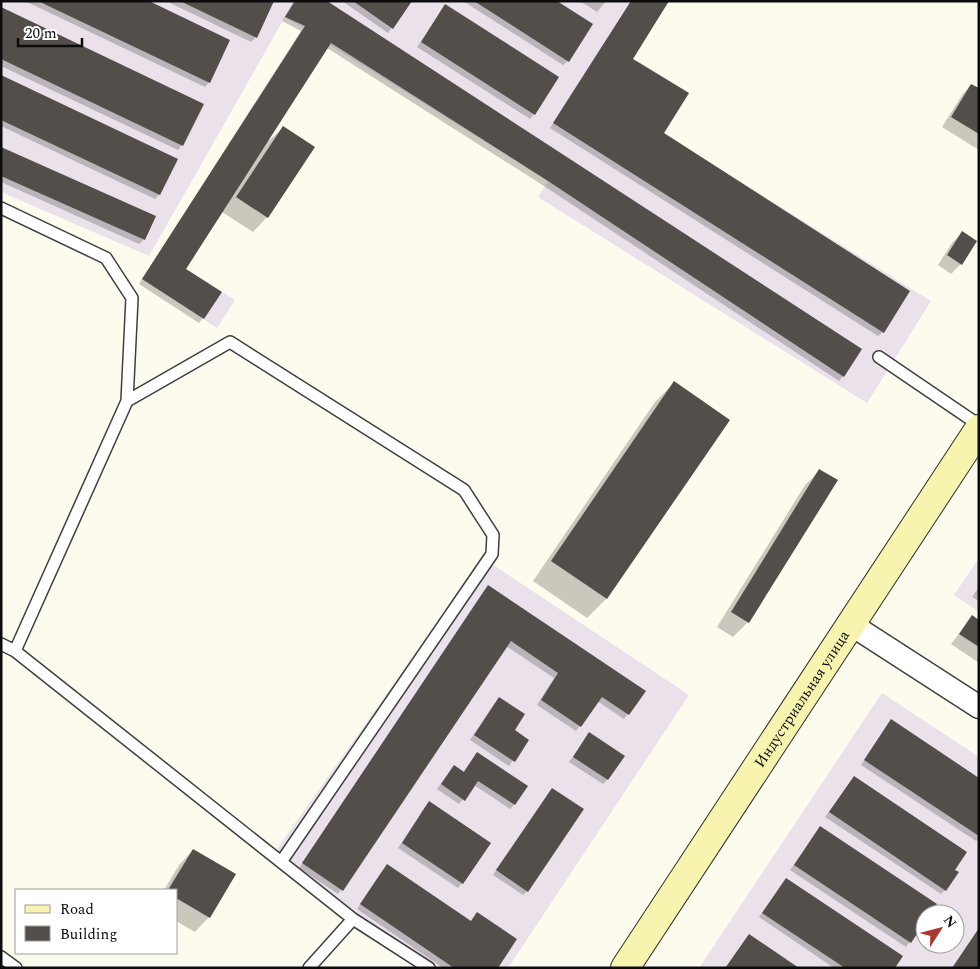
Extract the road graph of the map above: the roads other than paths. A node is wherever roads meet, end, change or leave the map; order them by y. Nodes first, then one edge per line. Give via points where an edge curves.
1 (1, 208) edge
2 (879, 357) dead end
3 (127, 401) junction
4 (979, 425) edge
5 (979, 429) edge
6 (852, 625) junction
7 (1, 644) edge
8 (15, 651) junction
9 (979, 707) edge
10 (281, 862) junction
11 (353, 919) junction
12 (1, 957) edge
13 (16, 968) edge
14 (309, 968) edge
15 (429, 968) edge
16 (625, 968) edge

1 - 3 lane via 106,258 132,298
2 - 4 lane
3 - 8 lane
3 - 10 lane via 230,342 464,490 493,535 492,554
5 - 6 street, Индустриальная улица
6 - 9 street
6 - 16 street, Индустриальная улица
7 - 8 lane
8 - 10 lane
10 - 11 lane
11 - 14 lane
11 - 15 lane
12 - 13 lane

